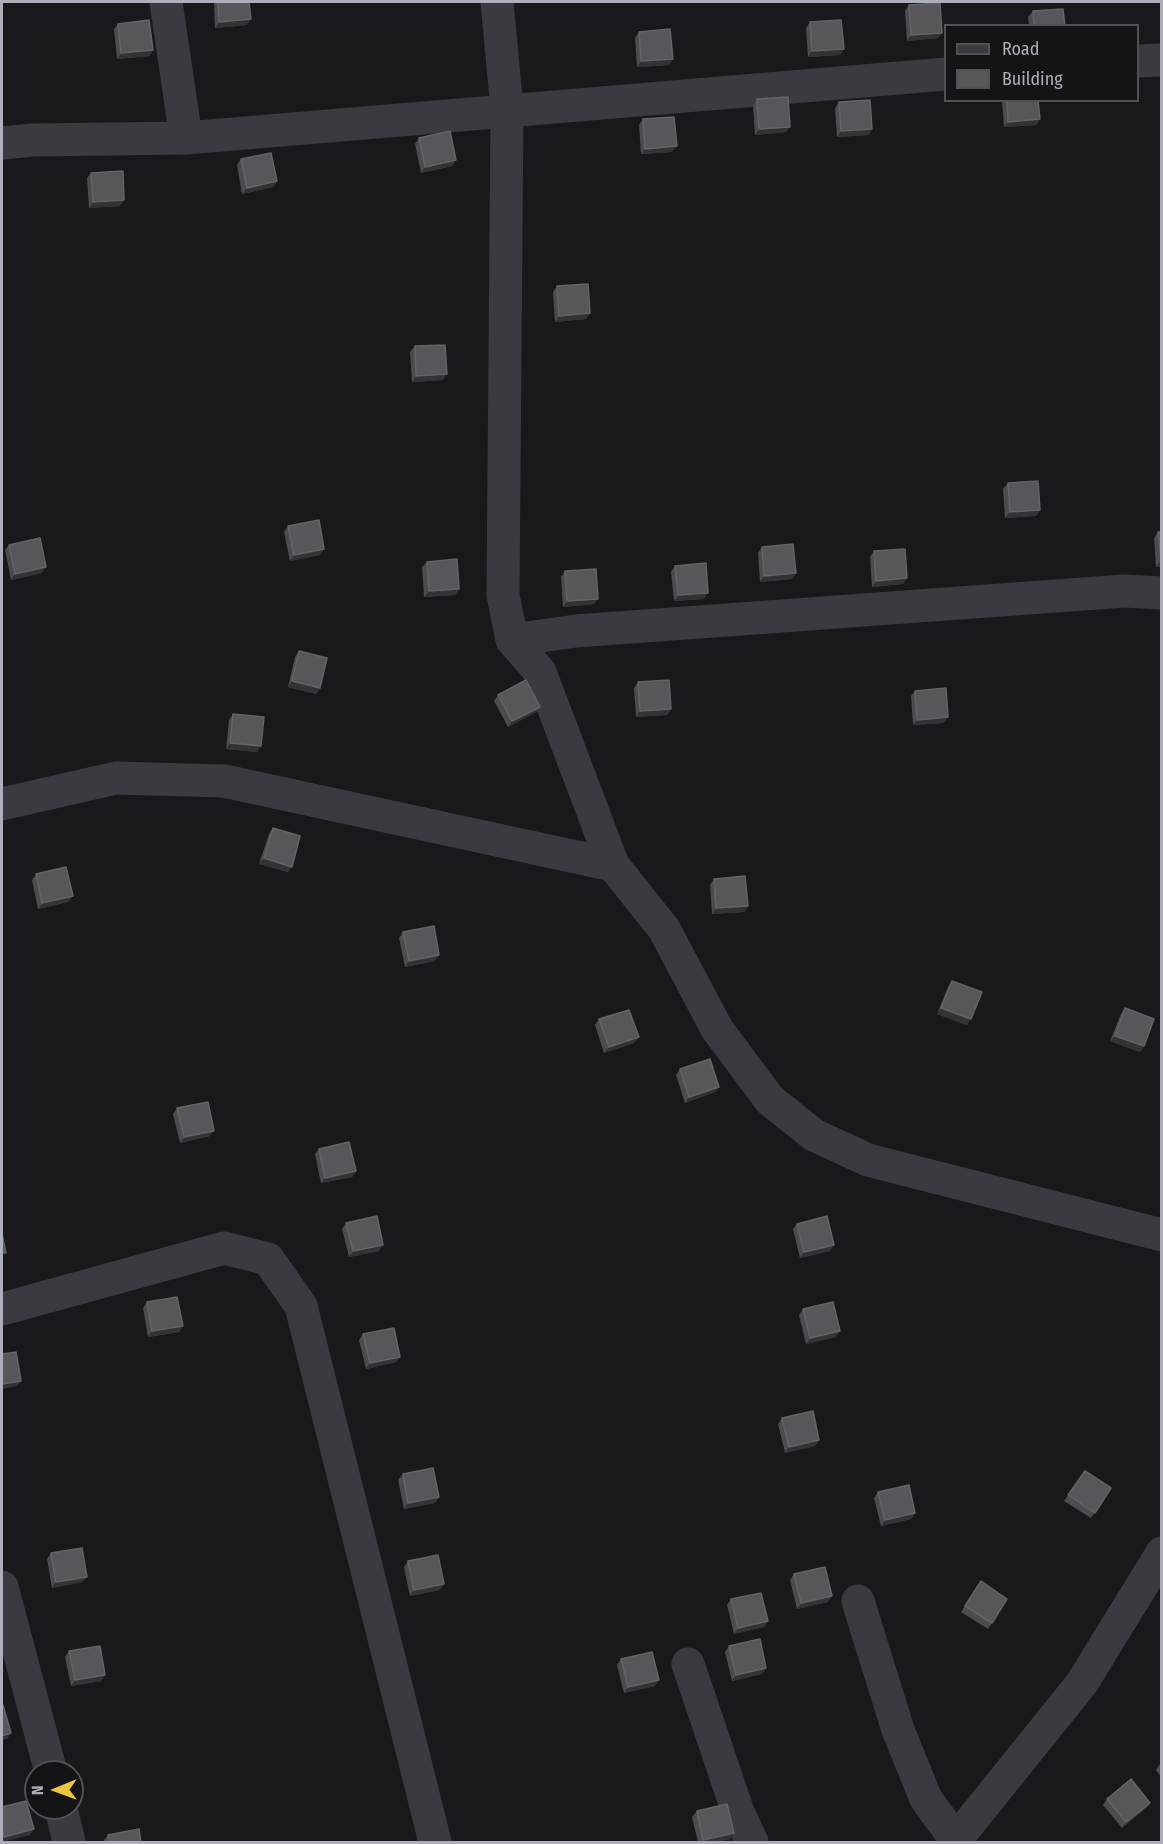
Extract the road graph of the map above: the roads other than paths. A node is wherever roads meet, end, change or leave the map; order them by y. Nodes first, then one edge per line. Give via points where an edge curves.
1 (166, 2) edge
2 (497, 2) edge
3 (1161, 60) edge
4 (1139, 61) edge
5 (944, 74) edge
6 (507, 109) junction
7 (186, 138) junction
8 (2, 143) edge
9 (1161, 593) edge
10 (512, 640) junction
11 (2, 804) edge
12 (613, 865) junction
13 (1161, 1236) edge
14 (2, 1309) edge
15 (1161, 1553) edge
16 (2, 1587) edge
17 (858, 1601) dead end
18 (688, 1664) dead end
19 (48, 1760) edge
20 (64, 1820) edge
21 (955, 1841) edge
22 (69, 1842) edge
23 (435, 1842) edge
24 (752, 1842) edge

1 - 7 street
2 - 6 street
3 - 4 street
5 - 6 street
6 - 7 street
6 - 10 street via 503,595
7 - 8 street
9 - 10 street via 1124,591 576,631
10 - 12 street via 540,672
11 - 12 street via 116,778 224,781
12 - 13 street via 664,929 717,1029 770,1100 814,1135 868,1160
14 - 23 street via 224,1248 268,1259 301,1306
15 - 21 street via 1082,1683
16 - 19 street
17 - 21 street via 898,1730 926,1799
18 - 24 street via 738,1812
20 - 22 street

